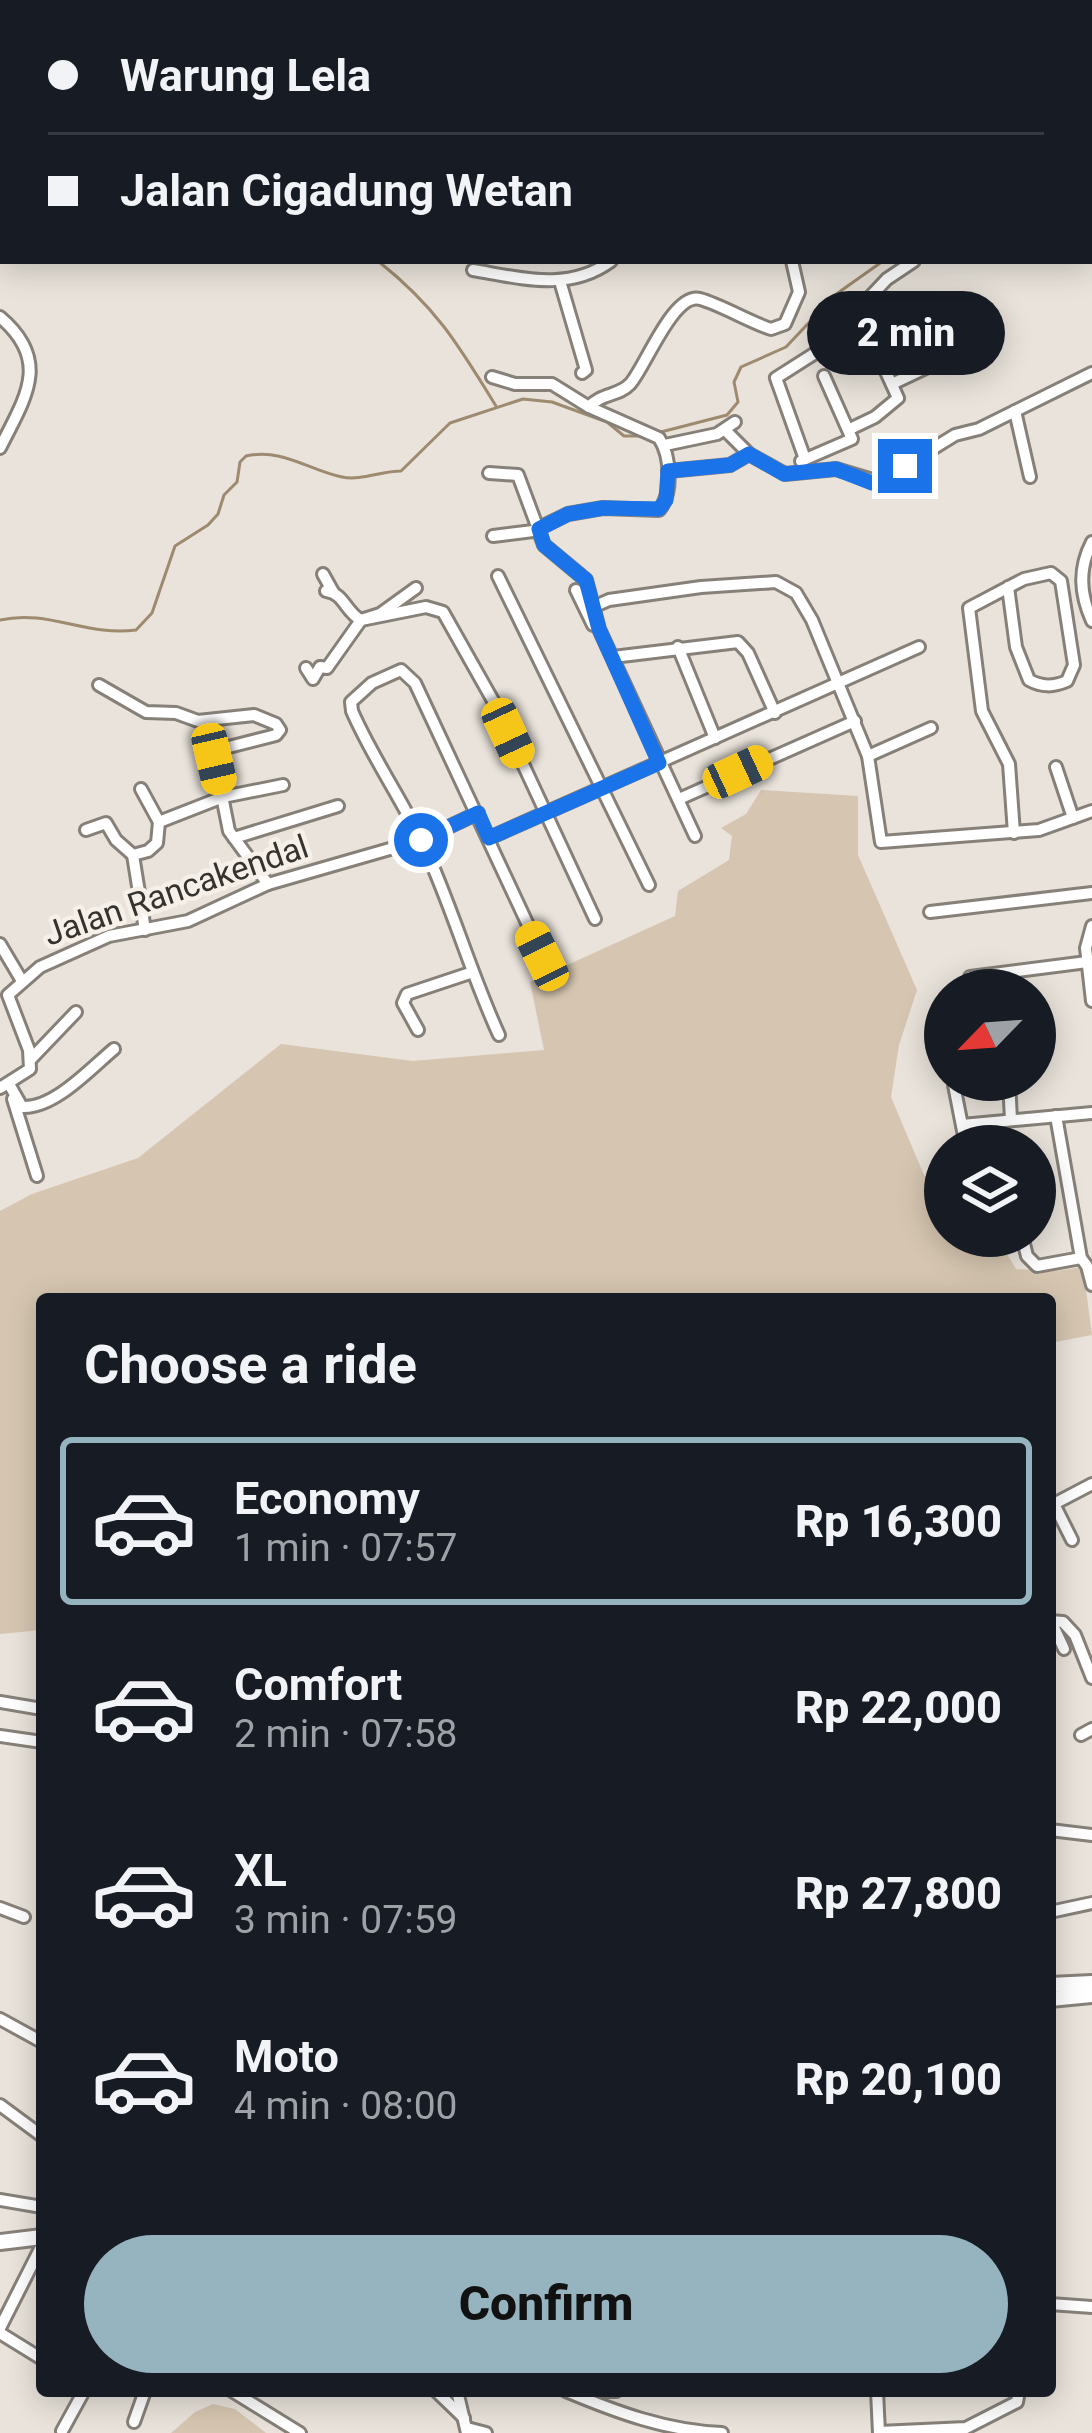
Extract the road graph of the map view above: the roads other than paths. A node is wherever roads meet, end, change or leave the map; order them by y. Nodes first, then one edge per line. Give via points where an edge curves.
1 (605, 264) edge
2 (793, 264) edge
3 (910, 264) edge
4 (473, 270) dead end
5 (560, 281) junction
6 (0, 317) edge
7 (882, 363) dead end
8 (934, 364) dead end
9 (582, 373) dead end
10 (1092, 373) edge
11 (824, 376) dead end
12 (492, 377) dead end
13 (892, 385) junction
14 (590, 407) junction
15 (1015, 412) junction
16 (850, 430) junction
17 (664, 444) junction
18 (0, 448) edge
19 (749, 454) junction
20 (805, 459) junction
21 (668, 471) junction
22 (490, 473) dead end
23 (803, 474) junction
24 (1030, 477) dead end
25 (539, 529) junction
26 (493, 536) dead end
27 (1092, 542) edge
28 (323, 574) dead end
29 (498, 576) dead end
30 (1008, 587) junction
31 (416, 588) dead end
32 (576, 590) dead end
33 (593, 607) junction
34 (362, 620) junction
35 (1092, 621) edge
36 (599, 629) junction
37 (678, 646) junction
38 (919, 647) dead end
39 (613, 658) junction
40 (836, 684) junction
41 (99, 685) dead end
42 (326, 689) dead end
43 (775, 713) junction
44 (855, 721) junction
45 (931, 728) dead end
46 (715, 738) junction
47 (868, 756) junction
48 (659, 763) junction
49 (1057, 766) dead end
50 (283, 784) dead end
51 (141, 789) dead end
52 (600, 789) junction
53 (223, 797) junction
54 (679, 799) junction
55 (338, 806) dead end
56 (1092, 811) edge
57 (478, 813) junction
58 (543, 814) junction
59 (1073, 818) junction
60 (159, 822) junction
61 (86, 830) dead end
62 (1015, 833) junction
63 (695, 836) dead end
64 (234, 838) junction
65 (489, 838) junction
66 (421, 840) junction
67 (133, 856) junction
68 (268, 884) junction
69 (649, 884) dead end
70 (1092, 893) edge
71 (930, 912) dead end
72 (595, 919) dead end
73 (1092, 926) edge
74 (146, 930) junction
75 (0, 944) edge
76 (542, 956) dead end
77 (1087, 962) junction
78 (1032, 969) edge
79 (470, 973) junction
80 (22, 981) junction
81 (1092, 1000) edge
82 (76, 1012) dead end
83 (418, 1030) dead end
84 (499, 1035) dead end
85 (114, 1049) dead end
86 (31, 1059) junction
87 (4, 1087) edge
88 (957, 1101) edge
89 (1010, 1101) edge
90 (1092, 1113) edge
91 (1056, 1116) junction
92 (1011, 1120) junction
93 (962, 1125) joint
94 (37, 1176) dead end
95 (1028, 1257) edge
96 (1081, 1258) junction
97 (1092, 1285) edge
98 (1092, 1484) edge
99 (1056, 1503) edge
100 (1056, 1512) edge
101 (1072, 1540) dead end
102 (1056, 1621) edge
103 (1056, 1632) edge
104 (1064, 1649) dead end
105 (1092, 1678) edge
106 (0, 1702) edge
107 (36, 1708) edge
108 (0, 1736) edge
109 (36, 1741) edge
110 (1056, 1831) edge
111 (1092, 1835) edge
112 (1092, 1905) edge
113 (0, 1908) edge
114 (1056, 1911) edge
115 (24, 1918) dead end
116 (1092, 1983) edge
117 (1056, 1985) edge
118 (1092, 1995) edge
119 (1056, 1998) edge
120 (0, 2019) edge
121 (36, 2039) edge
122 (0, 2105) edge
123 (36, 2132) edge
124 (0, 2200) edge
125 (36, 2206) edge
126 (36, 2241) edge
127 (0, 2242) edge
128 (36, 2254) edge
129 (1056, 2304) edge
130 (1092, 2307) edge
131 (0, 2330) edge
132 (36, 2356) edge
133 (81, 2397) edge
134 (143, 2397) edge
135 (242, 2397) edge
136 (441, 2397) edge
137 (582, 2397) edge
138 (877, 2397) edge
139 (1018, 2397) edge
140 (134, 2422) dead end
141 (466, 2426) edge
142 (62, 2432) edge
143 (879, 2432) edge
144 (300, 2433) edge
145 (486, 2433) edge
146 (722, 2433) edge

1 - 5 street
2 - 14 street via 799,292 784,324 771,329 694,298 684,302 633,381
3 - 20 street via 820,350 776,378
4 - 5 street
5 - 9 street via 584,355
6 - 18 street via 30,357 29,389
7 - 13 street
8 - 13 street
10 - 15 street
11 - 16 street
12 - 14 street via 551,384
13 - 16 street via 897,400
14 - 17 street
15 - 23 street via 956,435 879,482 836,469
15 - 24 street
16 - 20 street via 850,441
17 - 19 street via 730,426
17 - 21 street
19 - 21 street via 730,465
19 - 23 street via 784,474
20 - 23 street
21 - 25 street via 659,509 603,508
22 - 25 street via 518,476
25 - 26 street
25 - 33 street via 544,545 583,574
27 - 35 street via 1081,586
28 - 34 street via 329,591
29 - 52 street
30 - 30 street via 1041,573 1060,581 1075,665 1067,681 1029,680
30 - 62 street via 968,612 982,711 1009,764
31 - 34 street
32 - 36 street
33 - 36 street
33 - 40 street via 776,582 800,597
34 - 42 street via 327,668 309,674
34 - 58 street via 443,612
36 - 39 street
37 - 39 street
37 - 43 street via 738,642
37 - 46 street
38 - 40 street
39 - 48 street
40 - 43 street
40 - 44 street
41 - 53 street via 146,712 198,721 254,715 277,724 276,735 214,749
43 - 46 street
44 - 47 street
44 - 54 street
45 - 47 street
46 - 48 street
47 - 62 street via 880,842
48 - 52 street
48 - 54 street
49 - 59 street
50 - 53 street
51 - 60 street
52 - 58 street
52 - 69 street
53 - 60 street
53 - 64 street
54 - 63 street
55 - 64 street
56 - 59 street
57 - 65 street
57 - 66 street, Jalan Rancakendal
57 - 66 street via 415,683 401,670 388,674 350,706
58 - 65 street
58 - 72 street
59 - 62 street
60 - 67 street via 157,843
61 - 67 street via 106,823
64 - 68 street
65 - 76 street
66 - 68 street, Jalan Rancakendal
66 - 79 street
67 - 74 street
68 - 74 street, Jalan Rancakendal via 214,912
70 - 71 street
73 - 77 street
74 - 80 street, Jalan Rancakendal via 109,936
75 - 80 street
77 - 78 street
77 - 81 street
79 - 83 street via 407,994 403,1003
79 - 84 street
80 - 86 street, Jalan Rancakendal via 8,1000
82 - 86 street
85 - 87 street via 33,1107 22,1107
86 - 87 street via 30,1069
87 - 94 street
88 - 93 street
89 - 92 street
90 - 91 street
91 - 92 street
91 - 96 street
92 - 93 street
95 - 96 street via 1037,1266
96 - 97 street
98 - 99 street
100 - 101 street
102 - 105 street via 1075,1635
103 - 104 street
106 - 107 street
108 - 109 street
110 - 111 street
112 - 114 street
113 - 115 street
116 - 117 main road
118 - 119 main road
120 - 121 street
122 - 123 street
124 - 125 street
126 - 127 main road
128 - 131 street
129 - 130 street
131 - 132 street
133 - 142 street
134 - 140 street
135 - 144 street
136 - 141 street
137 - 146 street via 649,2422
138 - 143 street
139 - 143 street via 966,2428
141 - 145 street

